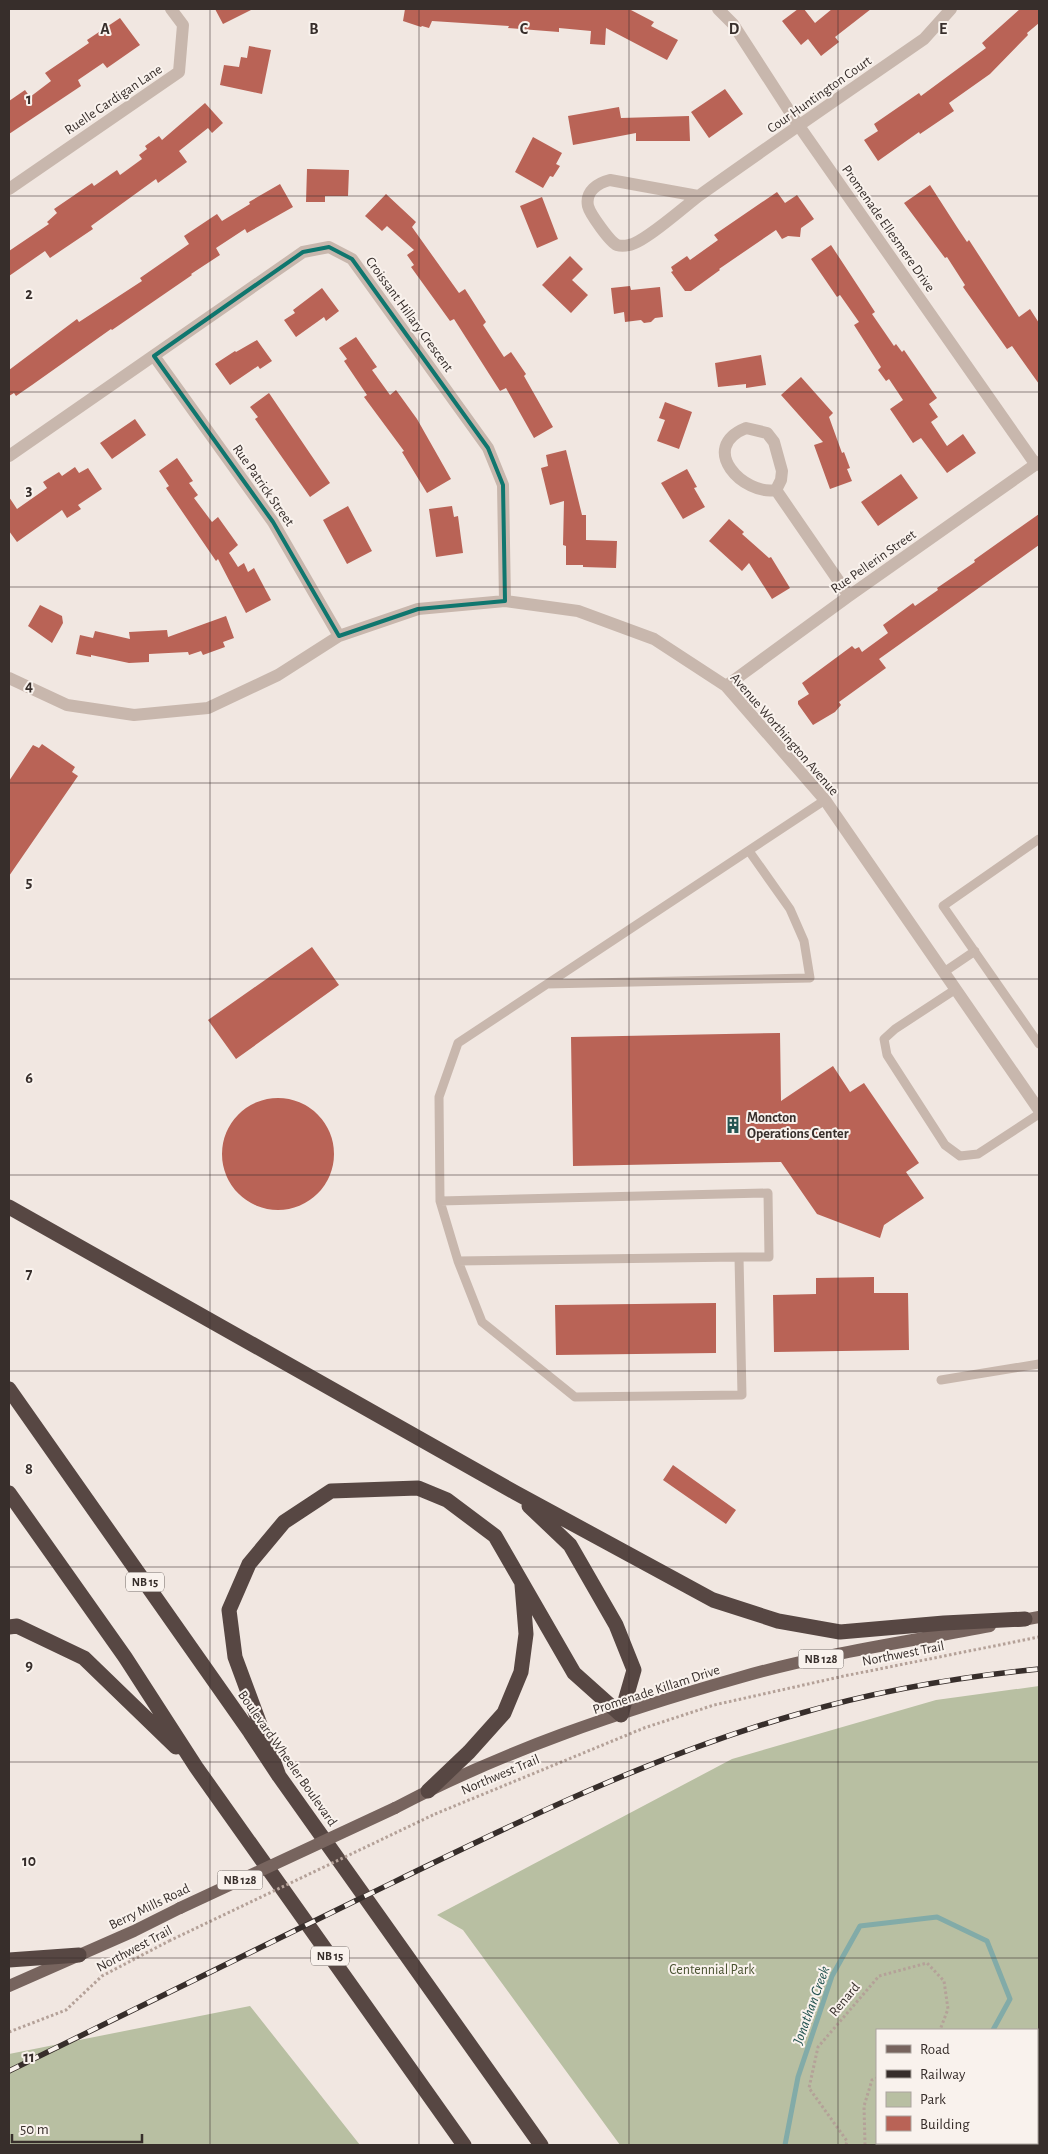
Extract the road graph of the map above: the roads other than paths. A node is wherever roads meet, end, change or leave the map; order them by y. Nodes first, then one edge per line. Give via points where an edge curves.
1 (171, 9) edge
2 (718, 9) edge
3 (951, 9) edge
4 (799, 126) junction
5 (9, 189) edge
6 (698, 196) junction
7 (154, 356) junction
8 (9, 456) edge
9 (1038, 463) edge
10 (776, 490) junction
11 (849, 596) junction
12 (505, 600) junction
13 (339, 636) junction
14 (9, 678) edge
15 (726, 686) junction
16 (825, 800) junction
17 (1039, 839) edge
18 (749, 851) junction
19 (975, 951) junction
20 (944, 972) junction
21 (547, 984) junction
22 (956, 989) junction
23 (1039, 1044) edge
24 (1039, 1112) edge
25 (440, 1201) junction
26 (9, 1207) edge
27 (739, 1257) junction
28 (458, 1262) junction
29 (1039, 1364) edge
30 (941, 1380) dead end
31 (9, 1389) edge
32 (516, 1492) junction
33 (9, 1494) edge
34 (522, 1581) junction
35 (1032, 1618) edge
36 (9, 1627) edge
37 (620, 1715) junction
38 (196, 1767) junction
39 (279, 1776) junction
40 (428, 1791) junction
41 (301, 1852) joint
42 (80, 1955) junction
43 (9, 1960) edge
44 (9, 1986) edge
45 (464, 2145) edge
46 (541, 2145) edge

1 - 5 street, Ruelle Cardigan Lane via 183,25 179,72
2 - 4 street, Promenade Ellesmere Drive via 733,24
3 - 4 street, Cour Huntington Court via 924,39
4 - 6 street, Cour Huntington Court
4 - 9 street, Promenade Ellesmere Drive
6 - 6 street, Cour Huntington Court via 610,180 589,193 588,206 611,240 625,246 637,242
7 - 8 street, Croissant Hillary Crescent
7 - 12 street, Croissant Hillary Crescent via 303,252 329,247 352,259 488,448 502,485
7 - 13 street, Rue Patrick Street via 273,522
9 - 11 street, Rue Pellerin Street
10 - 10 street via 782,471 774,442 767,433 757,429 746,428 736,432 728,440 725,450 731,472 758,489
10 - 11 street
11 - 15 street, Rue Pellerin Street
12 - 13 street, Avenue Worthington Avenue via 418,609
12 - 15 street, Avenue Worthington Avenue via 578,611 654,639
13 - 14 street, Avenue Worthington Avenue via 278,675 208,708 134,715 68,705
15 - 16 street, Avenue Worthington Avenue
16 - 18 lane
16 - 20 street, Avenue Worthington Avenue
17 - 19 lane via 943,906
18 - 21 lane
18 - 21 lane via 790,909 804,941 810,978
19 - 20 lane
19 - 23 lane
20 - 22 street, Avenue Worthington Avenue
21 - 25 lane via 458,1043 439,1097
22 - 24 street, Avenue Worthington Avenue
22 - 24 lane via 884,1039 887,1055 945,1145 960,1156 978,1154
25 - 27 lane via 768,1193 770,1257
25 - 28 lane
26 - 32 highway
27 - 28 lane
27 - 28 lane via 742,1395 575,1397 482,1322
29 - 30 lane
31 - 39 highway, Boulevard Wheeler Boulevard / NB 15
32 - 35 highway via 713,1600 778,1621 840,1632
32 - 37 highway via 570,1545 616,1625 634,1670
33 - 38 highway, NB 15 via 125,1657
34 - 37 highway via 574,1673
34 - 39 highway via 495,1536 447,1500 418,1488 331,1491 284,1522 249,1564 229,1610 235,1657
34 - 40 highway via 526,1634 521,1672 504,1713
35 - 37 main road, Promenade Killam Drive / NB 128 via 832,1656 739,1678
36 - 38 highway via 17,1626 84,1658
37 - 40 main road, Promenade Killam Drive / NB 128 via 517,1751
38 - 45 highway, NB 15
39 - 46 highway, Boulevard Wheeler Boulevard / NB 15
40 - 41 main road, Promenade Killam Drive / NB 128, bridge
41 - 42 main road, Berry Mills Road / NB 128, bridge
42 - 43 highway
42 - 44 main road, Berry Mills Road / NB 128

